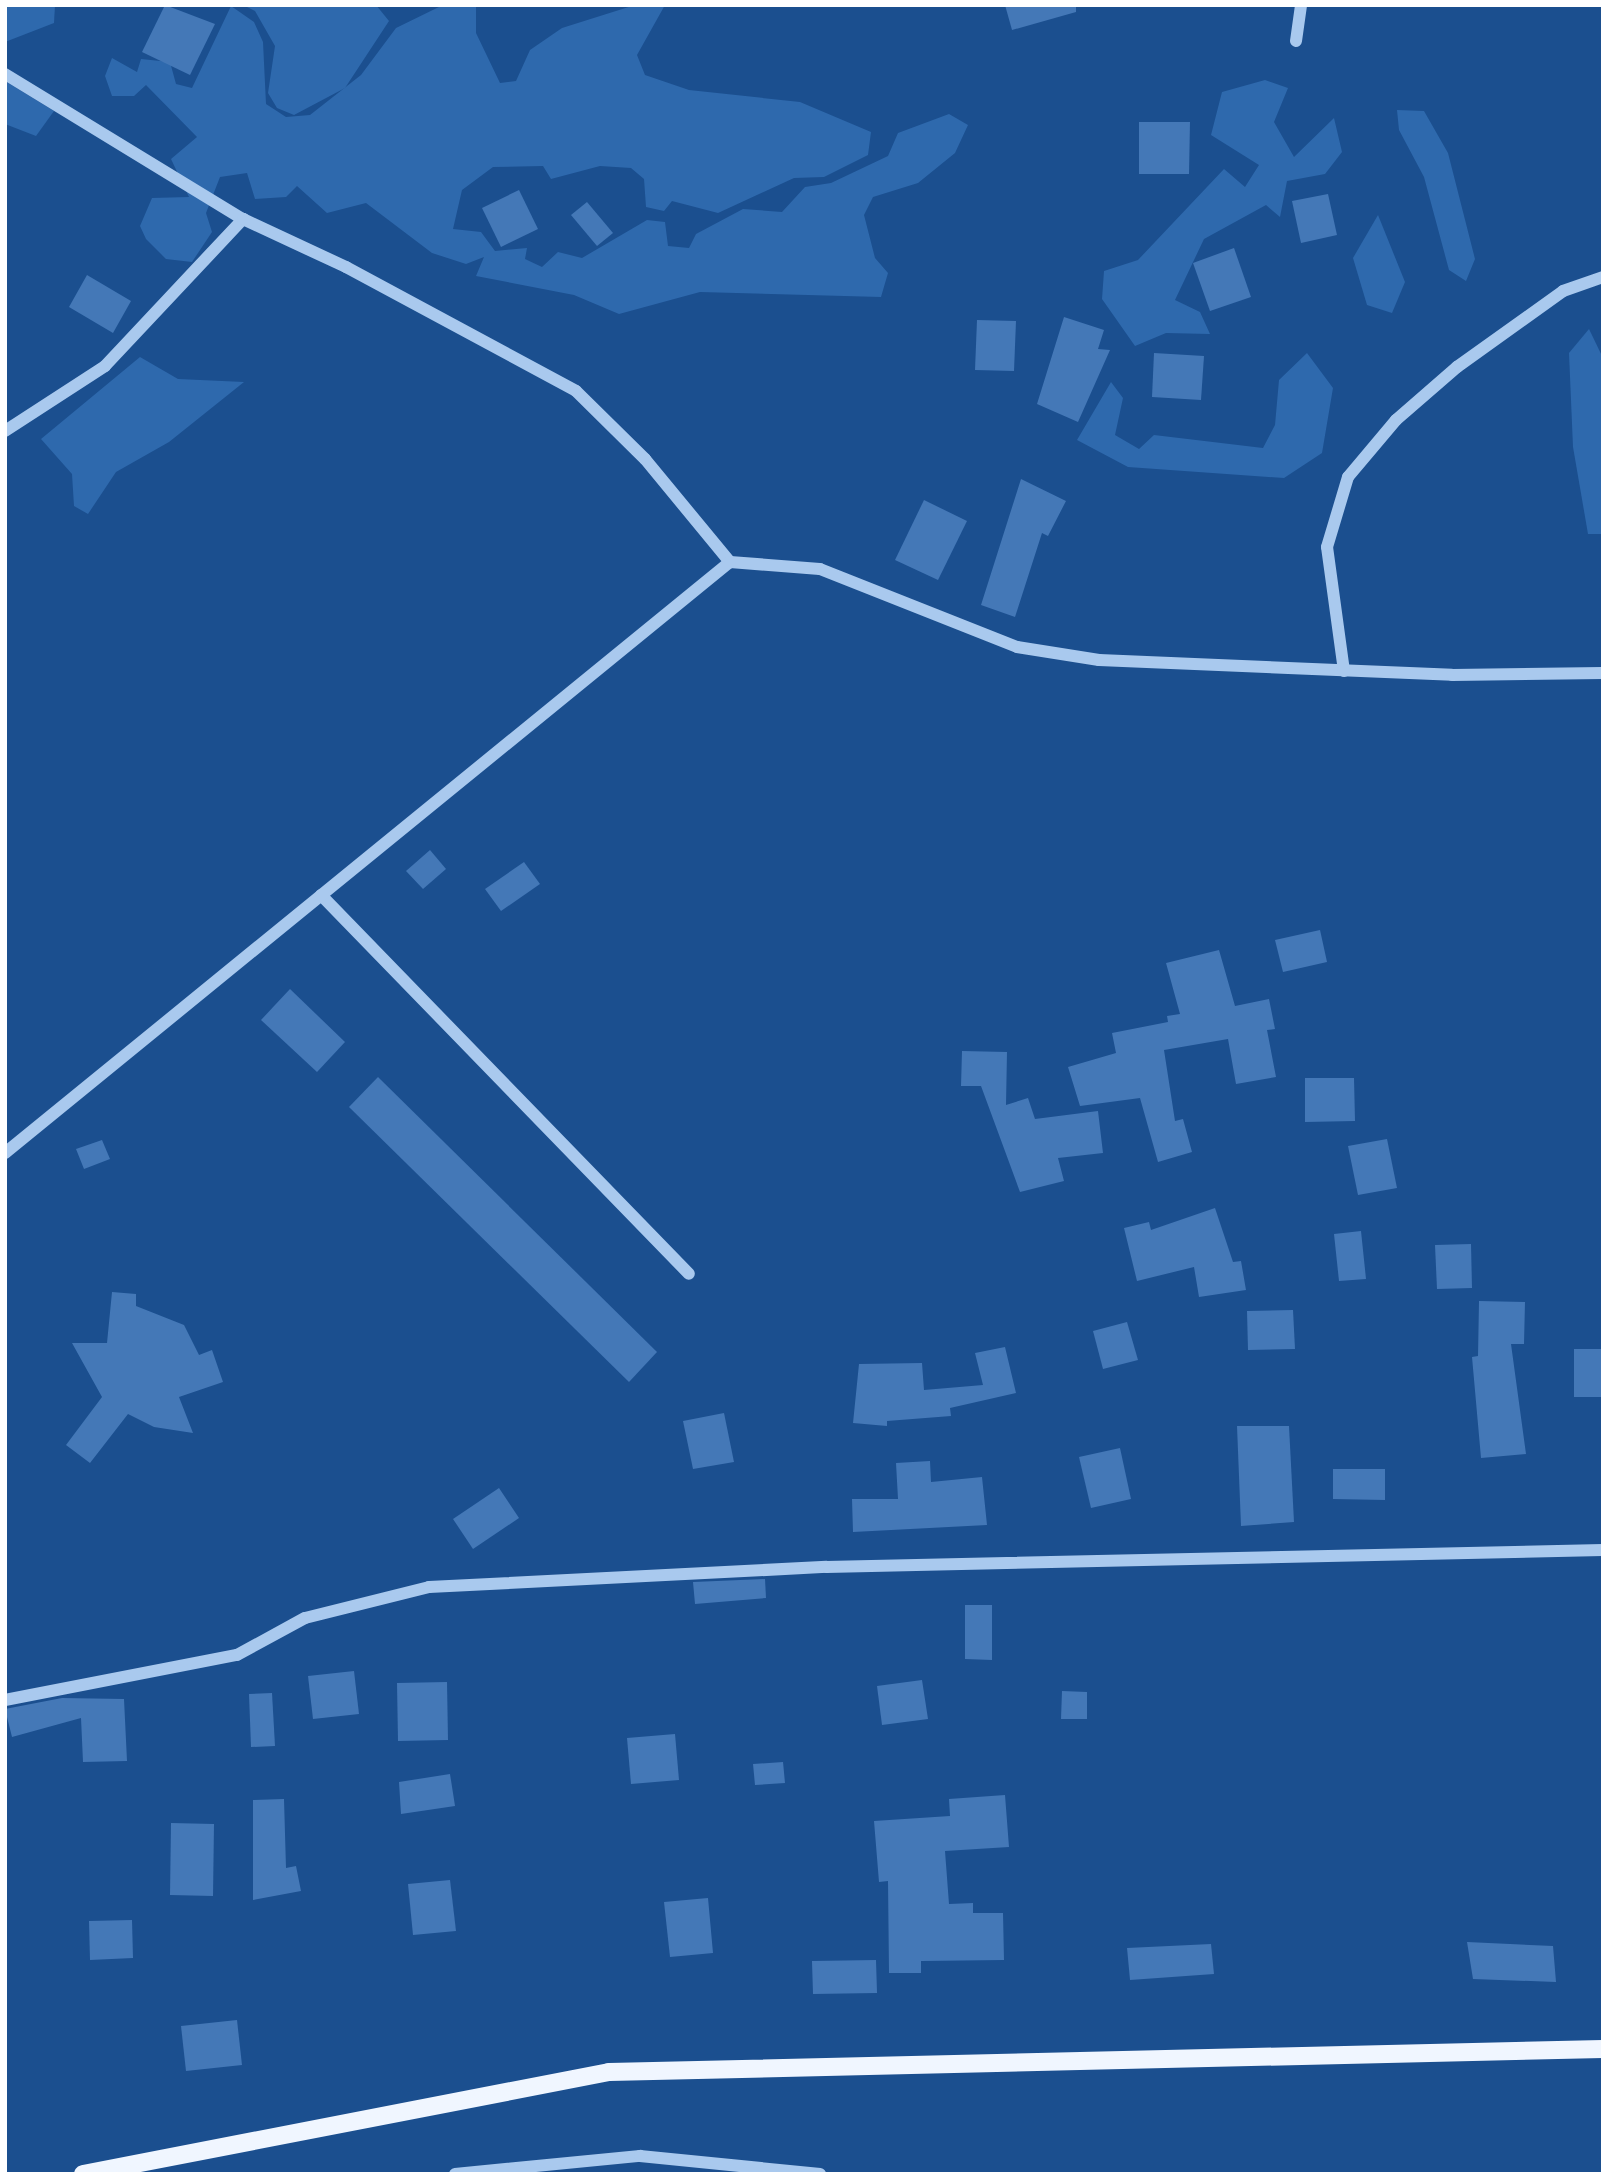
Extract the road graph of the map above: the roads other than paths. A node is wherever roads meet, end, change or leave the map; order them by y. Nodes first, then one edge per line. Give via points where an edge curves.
1 (1300, 5) edge
2 (1296, 41) dead end
3 (5, 74) edge
4 (243, 219) junction
5 (1603, 277) edge
6 (5, 431) edge
7 (730, 562) junction
8 (1344, 671) junction
9 (1603, 673) edge
10 (321, 895) junction
11 (5, 1153) edge
12 (689, 1274) dead end
13 (1603, 1550) edge
14 (5, 1700) edge
15 (1603, 2049) edge
16 (83, 2174) edge
17 (455, 2174) edge
18 (820, 2174) edge

1 - 2 street
3 - 4 street
4 - 6 street via 105,366
4 - 7 street via 346,267 576,391 645,459
5 - 8 street via 1563,291 1457,367 1396,420 1348,477 1328,547
7 - 8 street via 820,569 1017,647 1099,660
7 - 10 street
8 - 9 street
10 - 11 street
10 - 12 street
13 - 14 street via 825,1567 429,1587 305,1618 237,1655
15 - 16 main road via 609,2072
17 - 18 street via 640,2157

